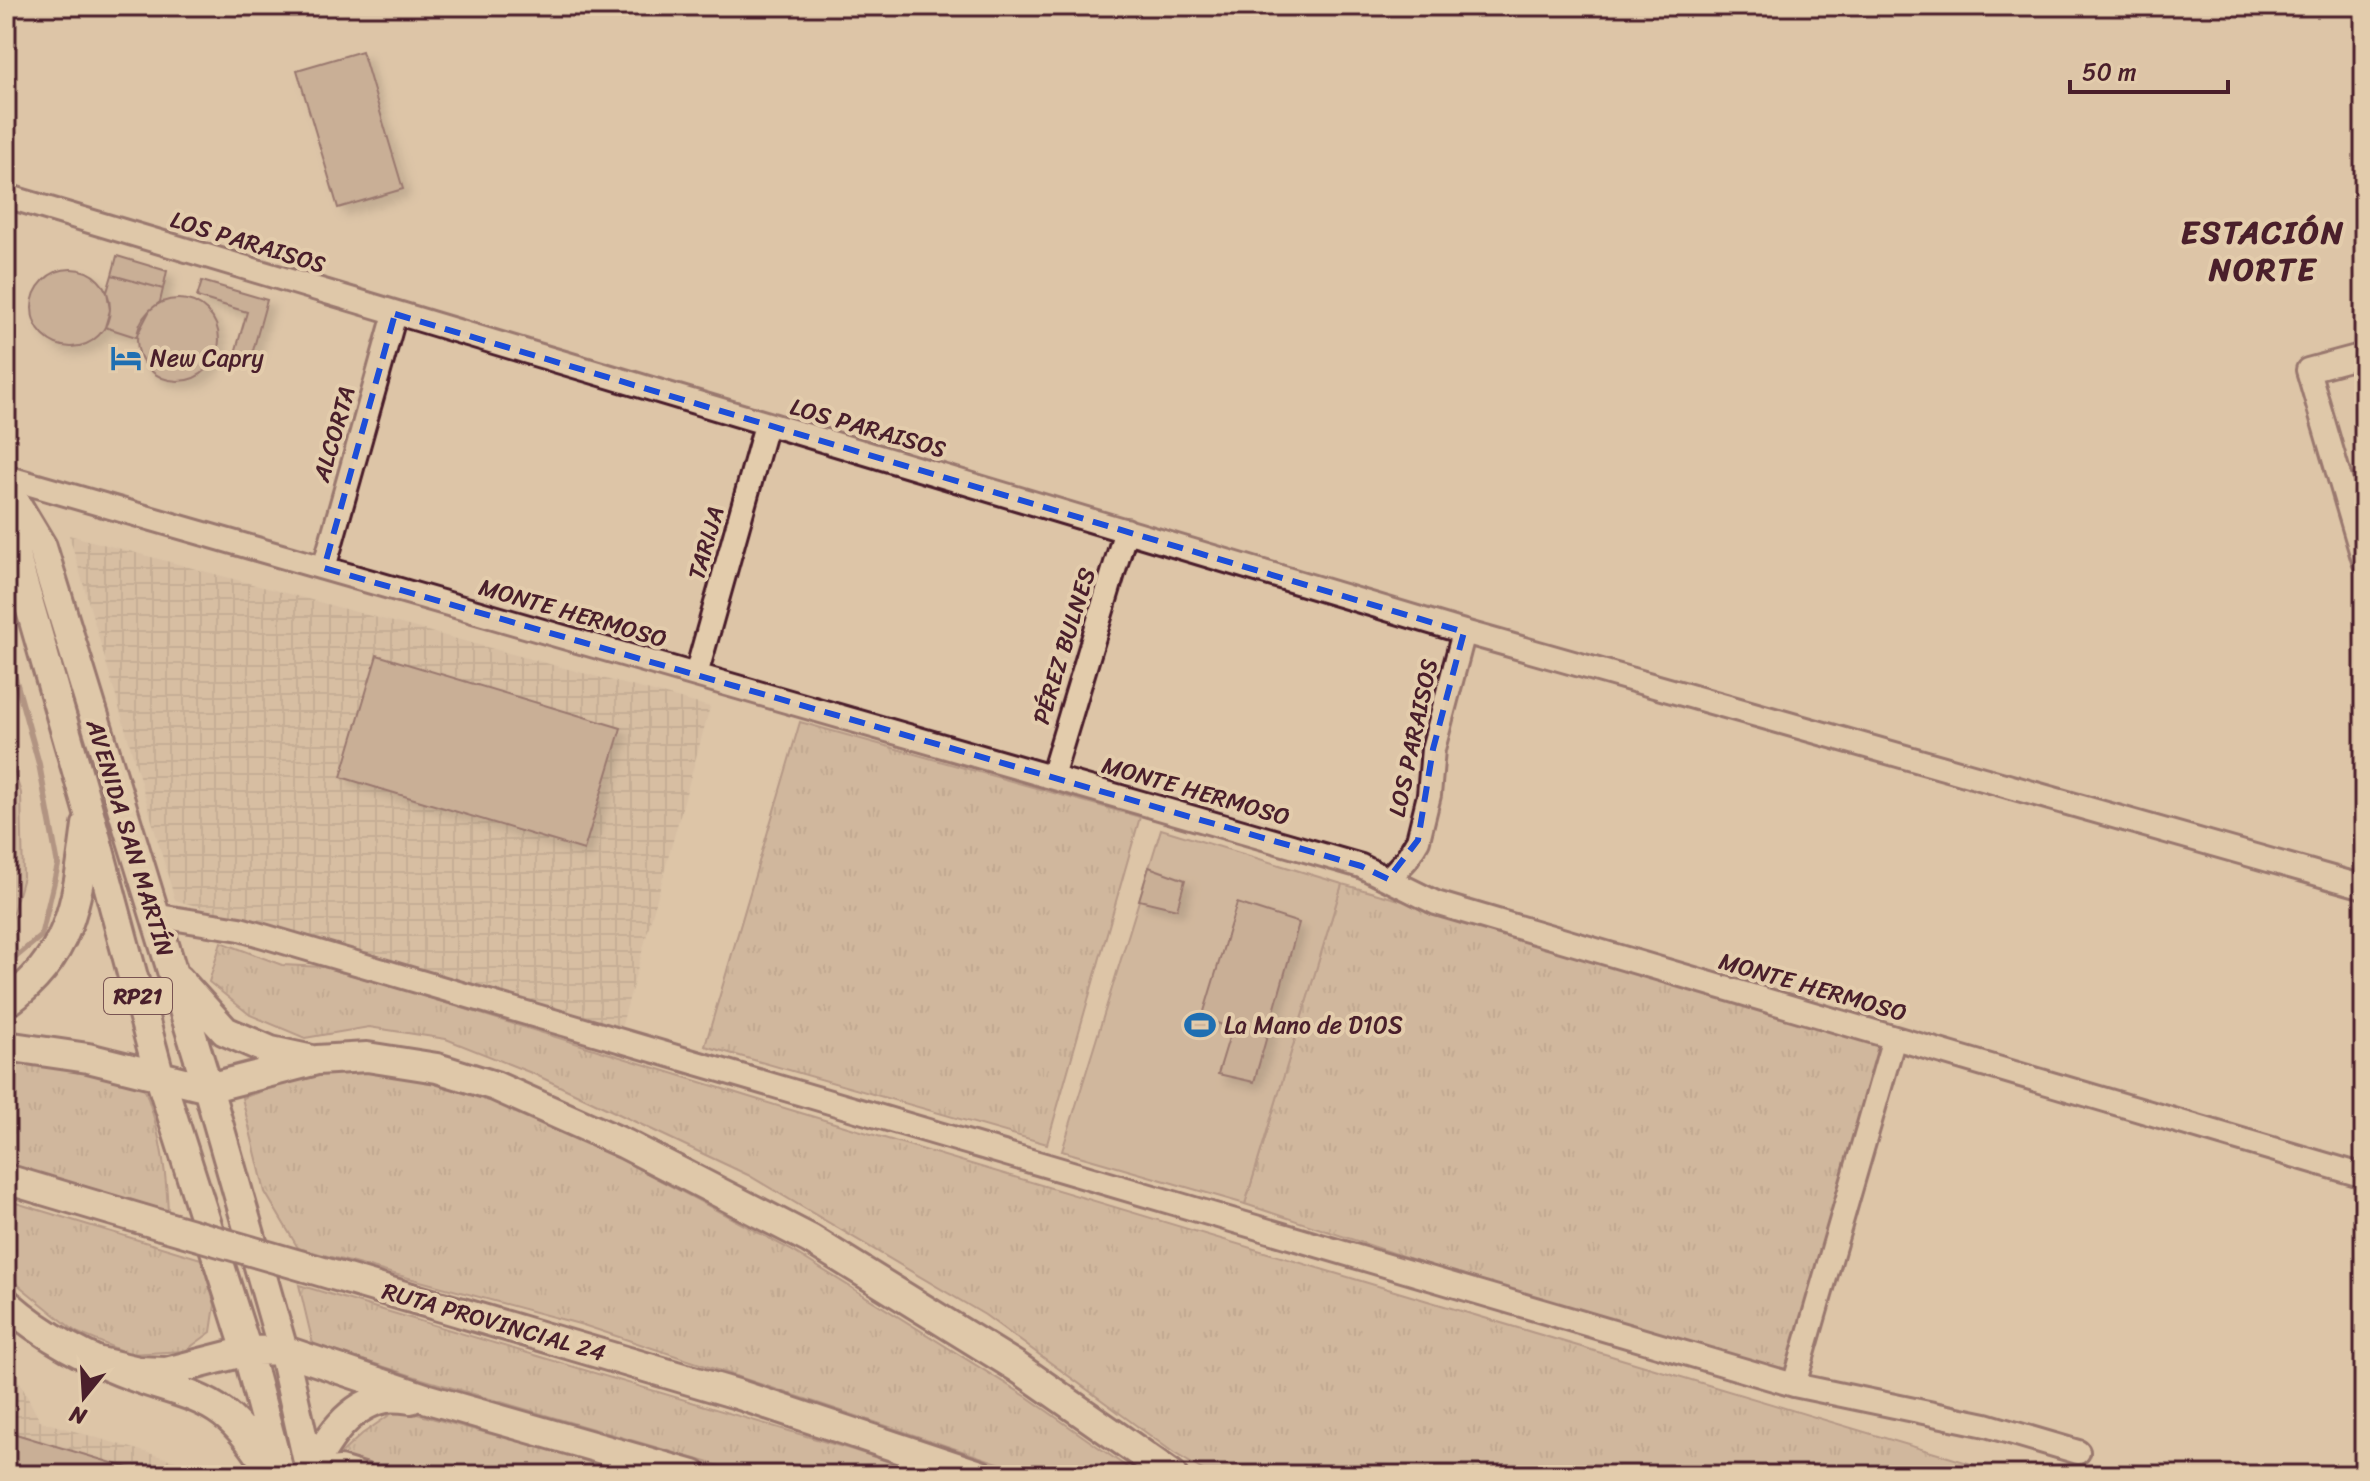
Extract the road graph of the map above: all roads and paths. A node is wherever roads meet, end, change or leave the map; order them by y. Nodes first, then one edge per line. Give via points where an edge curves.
1 (6, 196) edge
2 (395, 314) junction
3 (2364, 355) edge
4 (766, 425) junction
5 (6, 477) edge
6 (6, 487) edge
7 (6, 513) edge
8 (1126, 530) junction
9 (2364, 561) edge
10 (324, 568) junction
11 (1464, 632) junction
12 (696, 675) junction
13 (1052, 777) junction
14 (89, 813) junction
15 (1388, 879) junction
16 (2364, 887) edge
17 (153, 915) junction
18 (171, 972) junction
19 (6, 1003) edge
20 (1894, 1038) junction
21 (6, 1046) edge
22 (317, 1060) junction
23 (159, 1074) junction
24 (208, 1088) junction
25 (2364, 1176) edge
26 (6, 1179) edge
27 (6, 1303) edge
28 (283, 1350) junction
29 (247, 1351) junction
30 (91, 1360) junction
31 (1794, 1385) junction
32 (428, 1399) junction
33 (2078, 1452) dead end
34 (310, 1473) edge
35 (273, 1475) edge
36 (280, 1475) edge
37 (363, 1475) edge
38 (693, 1475) edge
39 (980, 1475) edge
40 (1172, 1475) edge

1 - 2 street, LOS PARAISOS
2 - 4 street, LOS PARAISOS
2 - 10 street, ALCORTA
3 - 9 street via 2308,370
4 - 8 street, LOS PARAISOS
4 - 12 street, TARIJA
5 - 10 street, MONTE HERMOSO
6 - 17 main road, AVENIDA SAN MARTÍN / RP21 via 42,547
7 - 14 main road, AVENIDA SAN MARTÍN / RP21
8 - 11 street, LOS PARAISOS
8 - 13 street, PÉREZ BULNES
10 - 12 street, MONTE HERMOSO
11 - 15 street, LOS PARAISOS via 1433,749 1418,840
11 - 16 street
12 - 13 street, MONTE HERMOSO
13 - 15 street, MONTE HERMOSO via 1361,866
14 - 19 main road via 79,887 64,939 30,986
14 - 23 main road, AVENIDA SAN MARTÍN / RP21
15 - 20 street, MONTE HERMOSO via 1436,903
17 - 18 main road, AVENIDA SAN MARTÍN / RP21
17 - 31 street via 255,934
18 - 22 main road via 225,1031 271,1051
18 - 24 main road, AVENIDA SAN MARTÍN / RP21
20 - 25 street, MONTE HERMOSO
20 - 31 street
21 - 23 main road
22 - 24 main road
22 - 40 main road via 367,1057 437,1068 495,1086 625,1144 810,1239 1017,1367
23 - 24 main road
23 - 29 main road, AVENIDA SAN MARTÍN / RP21
24 - 28 main road, AVENIDA SAN MARTÍN / RP21
26 - 39 main road, RUTA PROVINCIAL 24, bridge via 737,1394
27 - 30 main road
28 - 29 main road
28 - 32 main road
28 - 34 main road, AVENIDA SAN MARTÍN / RP21
29 - 30 main road via 166,1372
29 - 36 main road, AVENIDA SAN MARTÍN / RP21
30 - 35 main road via 182,1391 224,1413
31 - 33 street via 1986,1425
32 - 34 main road via 386,1398 354,1411 327,1441
32 - 38 main road
34 - 37 street via 340,1468

